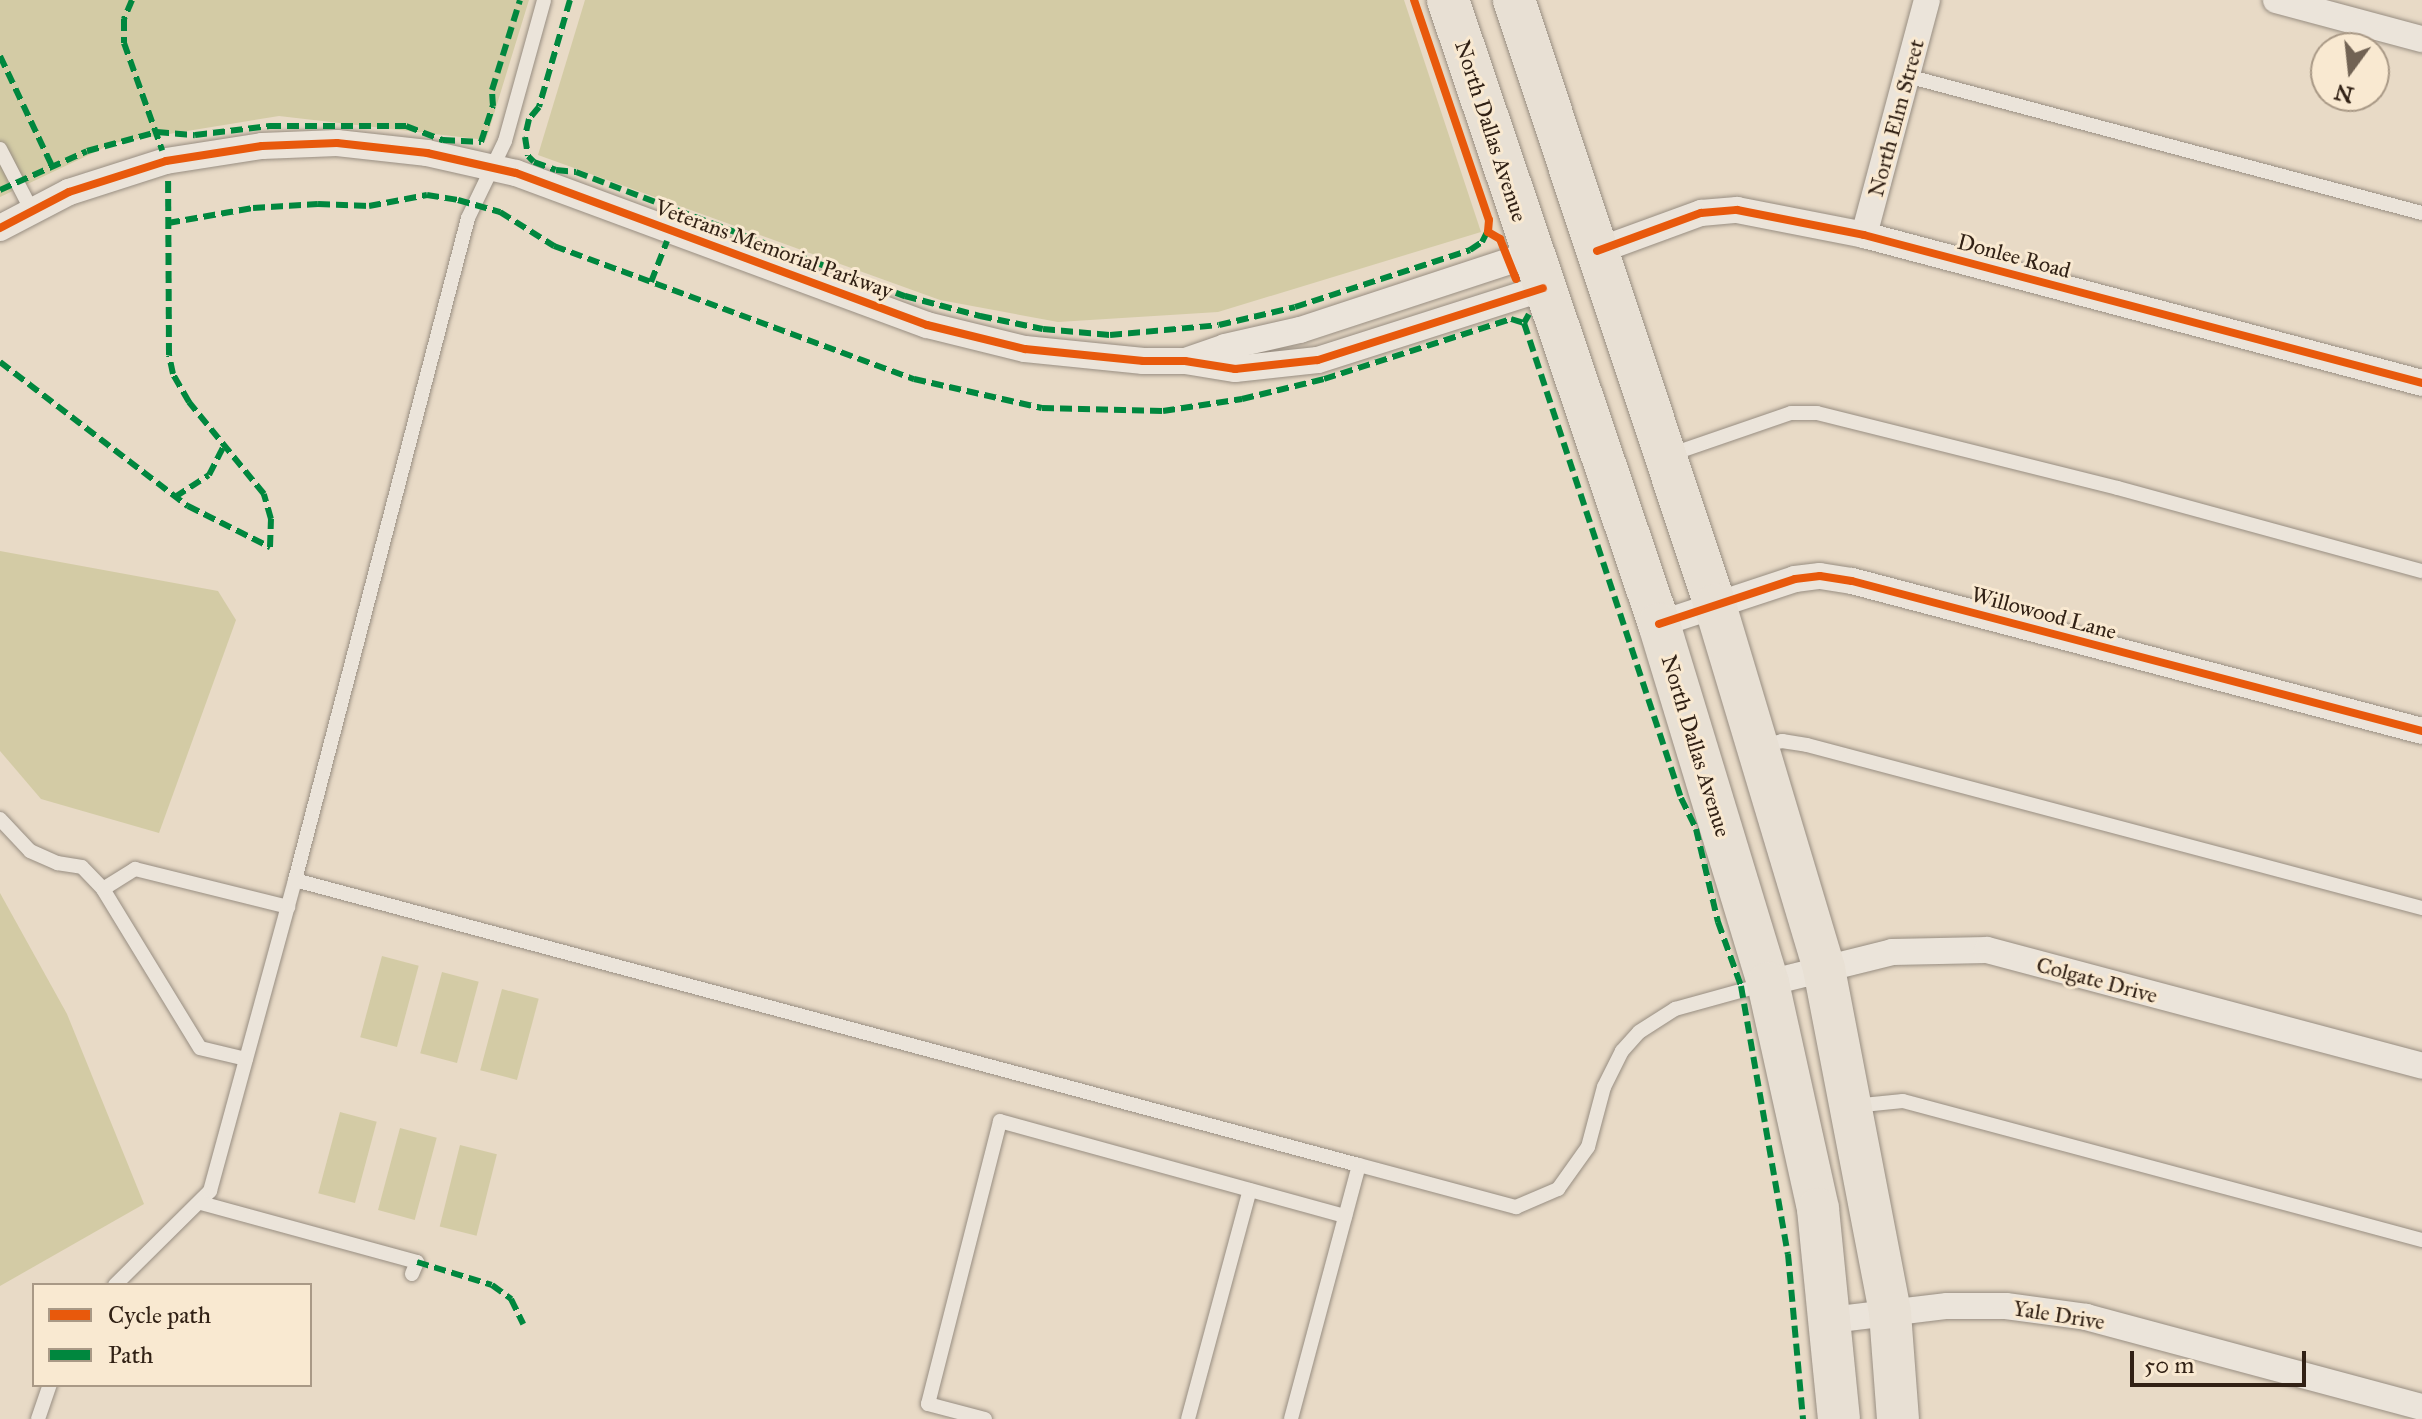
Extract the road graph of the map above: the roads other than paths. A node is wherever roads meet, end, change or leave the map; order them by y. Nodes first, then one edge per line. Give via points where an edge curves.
1 (544, 0) edge
2 (1448, 0) edge
3 (1514, 0) edge
4 (1927, 0) edge
5 (2276, 0) edge
6 (2422, 39) edge
7 (1907, 76) junction
8 (0, 149) edge
9 (491, 167) junction
10 (31, 209) junction
11 (2422, 213) edge
12 (0, 228) edge
13 (1864, 235) junction
14 (1597, 251) junction
15 (1537, 271) junction
16 (1185, 361) junction
17 (2422, 383) edge
18 (1665, 456) junction
19 (2422, 571) edge
20 (1715, 605) junction
21 (1659, 624) junction
22 (2422, 731) edge
23 (1757, 747) junction
24 (0, 819) edge
25 (295, 880) junction
26 (103, 889) junction
27 (288, 907) junction
28 (2422, 908) edge
29 (1824, 969) junction
30 (1768, 983) junction
31 (246, 1059) junction
32 (2422, 1066) edge
33 (1851, 1106) junction
34 (1359, 1165) junction
35 (1250, 1190) junction
36 (201, 1203) junction
37 (1345, 1216) junction
38 (2422, 1240) edge
39 (412, 1274) dead end
40 (117, 1283) edge
41 (1890, 1313) junction
42 (1831, 1320) junction
43 (49, 1387) edge
44 (928, 1404) junction
45 (2422, 1407) edge
46 (38, 1419) edge
47 (936, 1419) edge
48 (985, 1419) edge
49 (1188, 1419) edge
50 (1291, 1419) edge
51 (1839, 1419) edge
52 (1898, 1419) edge

1 - 9 lane via 505,141
2 - 15 main road, North Dallas Avenue
3 - 14 main road
4 - 7 street, North Elm Street
5 - 6 street
7 - 11 lane
7 - 13 street, North Elm Street
8 - 10 lane
9 - 10 street, Veterans Memorial Parkway via 370,145 262,146 166,161
9 - 16 street, Veterans Memorial Parkway via 927,325 1025,349
9 - 25 lane via 468,218
10 - 12 street, Veterans Memorial Parkway
13 - 14 street, Donlee Road via 1737,210 1701,213
13 - 17 street, Donlee Road
14 - 15 main road
14 - 18 main road
15 - 16 street, Veterans Memorial Parkway
15 - 16 street, Veterans Memorial Parkway via 1318,360 1235,369
15 - 21 main road, North Dallas Avenue
18 - 19 lane via 1791,413 1817,413
18 - 20 main road
20 - 21 street, Willowood Lane
20 - 22 street, Willowood Lane via 1795,579 1852,581
20 - 23 main road
21 - 30 main road, North Dallas Avenue
23 - 28 lane via 1782,741 1807,745
23 - 29 main road
24 - 26 lane via 30,851 82,867
25 - 27 lane
25 - 34 lane
26 - 27 lane via 135,869
26 - 31 lane via 200,1048
27 - 31 lane
29 - 30 street, Colgate Drive
29 - 32 street, Colgate Drive via 1892,952 1987,950
29 - 33 main road
30 - 34 lane via 1675,1009 1639,1032 1622,1051 1604,1087 1588,1147 1558,1189 1516,1207
30 - 42 main road, North Dallas Avenue via 1818,1209
31 - 36 lane via 213,1182
33 - 38 lane via 1903,1101
33 - 41 main road
34 - 37 lane
35 - 37 lane
35 - 44 lane via 1000,1121
35 - 49 lane
36 - 39 lane via 264,1228 417,1262
36 - 40 lane
37 - 50 lane
41 - 42 street, Yale Drive
41 - 45 street, Yale Drive via 2006,1306 2086,1317
41 - 52 main road
42 - 51 main road, North Dallas Avenue
43 - 46 lane
44 - 47 lane
44 - 48 lane

